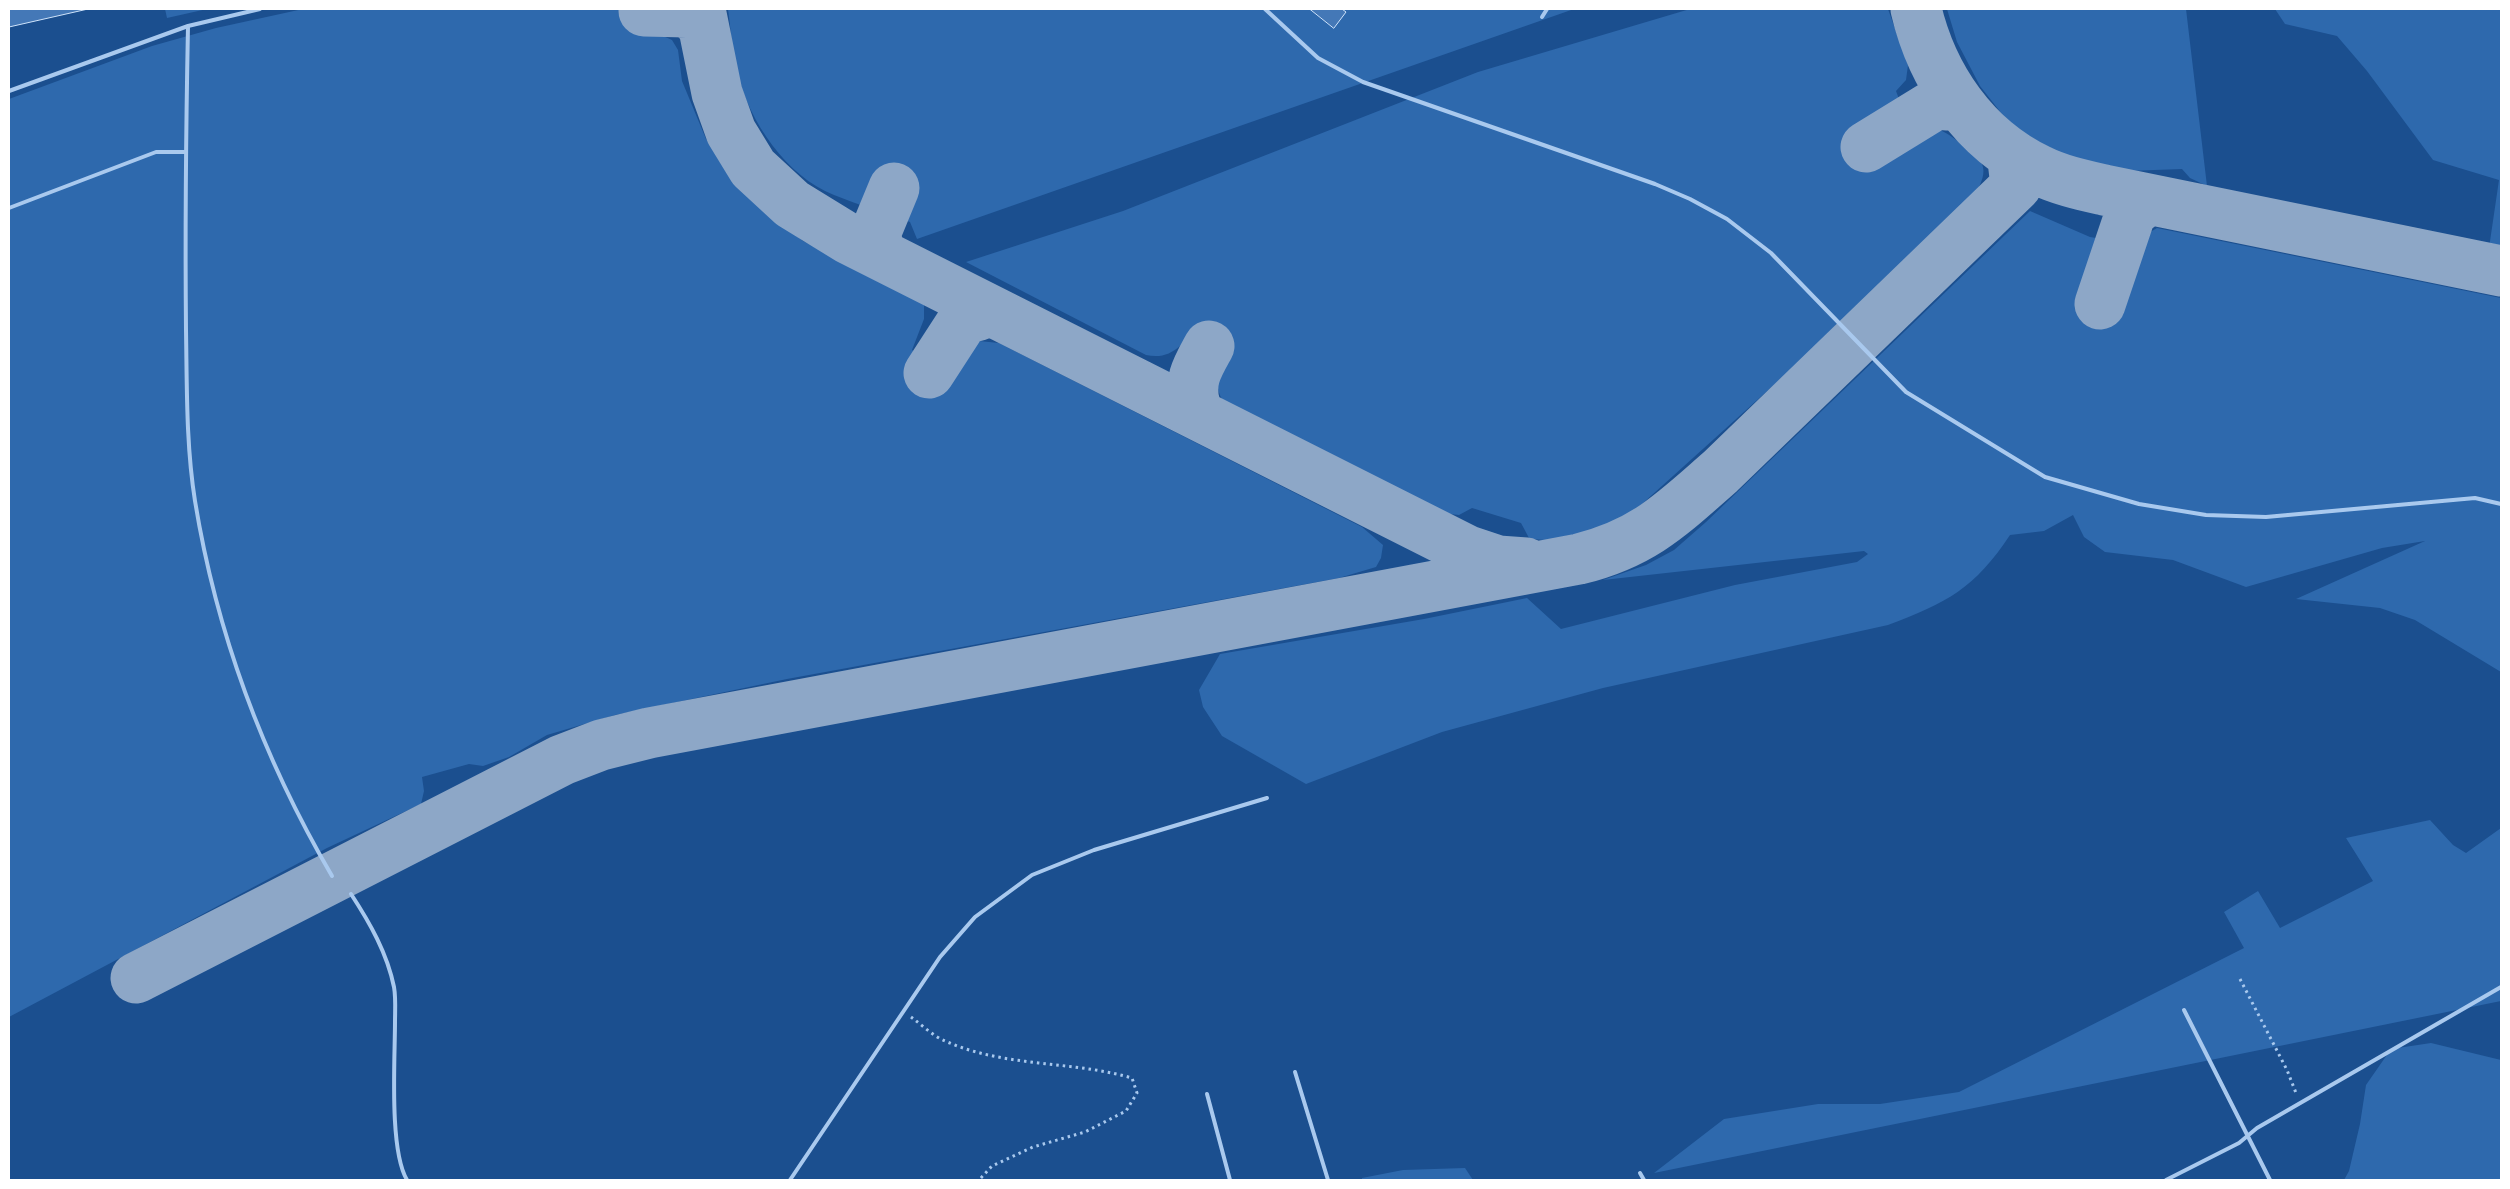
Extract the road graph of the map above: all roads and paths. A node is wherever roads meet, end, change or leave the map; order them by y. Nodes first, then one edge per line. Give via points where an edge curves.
1 (260, 9) edge
2 (1265, 9) edge
3 (1547, 9) edge
4 (1542, 17) dead end
5 (188, 26) junction
6 (9, 91) edge
7 (186, 152) junction
8 (9, 208) edge
9 (2501, 504) edge
10 (1267, 798) dead end
11 (332, 876) dead end
12 (351, 894) dead end
13 (2240, 979) dead end
14 (2501, 987) edge
15 (2184, 1010) dead end
16 (907, 1014) dead end
17 (1295, 1072) dead end
18 (1207, 1094) dead end
19 (2300, 1103) junction
20 (2247, 1137) junction
21 (1640, 1173) dead end
22 (407, 1180) edge
23 (790, 1180) edge
24 (979, 1180) edge
25 (1230, 1180) edge
26 (1328, 1180) edge
27 (1644, 1180) edge
28 (2166, 1180) edge
29 (2270, 1180) edge

1 - 5 lane
2 - 9 lane via 1318,58 1364,82 1655,184 1727,219 1771,253 1906,392 2045,477 2139,504 2206,515 2266,517 2475,498
3 - 4 lane
5 - 6 lane
5 - 7 lane
7 - 8 lane via 156,152
7 - 11 lane via 188,442 196,502 234,666 261,738 310,840
10 - 23 lane via 1077,857 1032,875 975,917 940,957
12 - 22 lane via 370,923 384,954 394,989 395,1108 398,1146
13 - 19 path via 2287,1070
14 - 19 lane
15 - 20 lane
16 - 24 path via 943,1040 982,1055 1102,1070 1132,1078 1137,1093 1126,1111 1085,1132 1033,1147 992,1166
17 - 26 lane
18 - 25 lane
19 - 20 lane
20 - 28 lane
20 - 29 lane
21 - 27 lane

